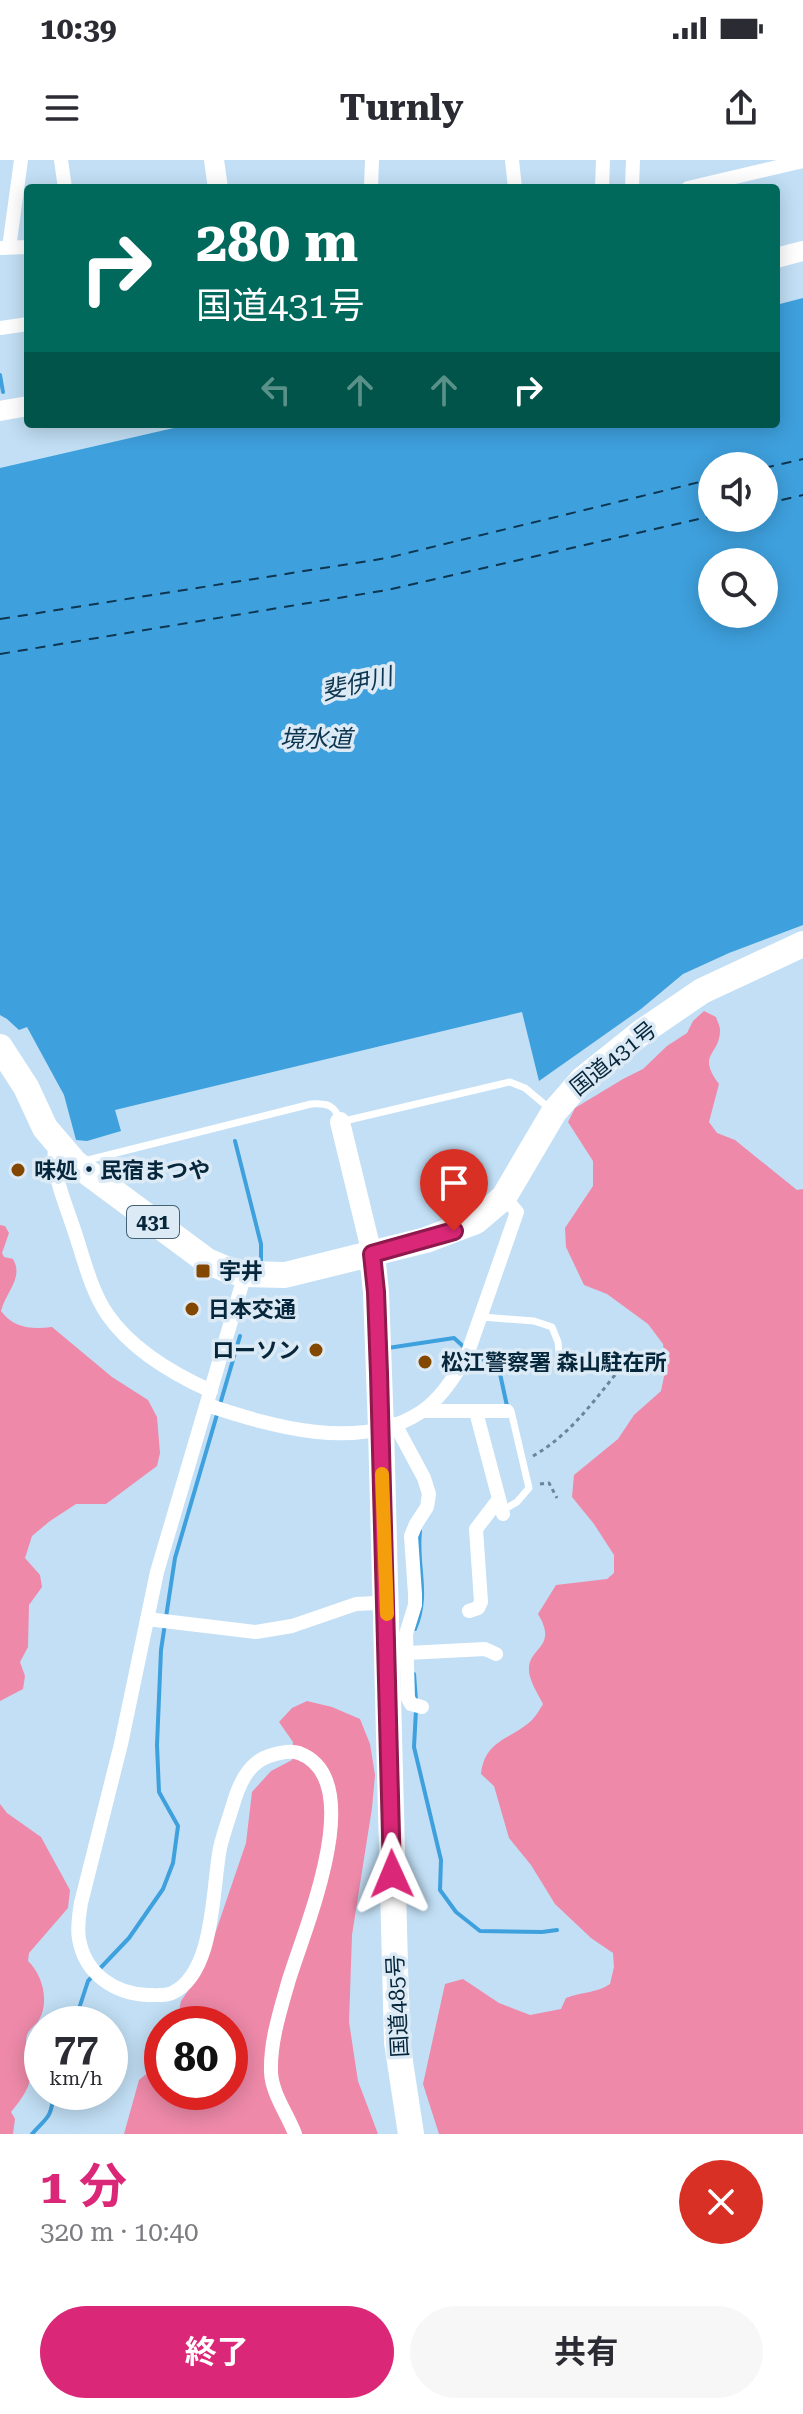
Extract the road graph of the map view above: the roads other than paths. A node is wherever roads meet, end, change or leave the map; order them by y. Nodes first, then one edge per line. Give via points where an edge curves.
1 (21, 160) edge
2 (61, 160) edge
3 (214, 160) edge
4 (372, 160) edge
5 (512, 160) edge
6 (603, 160) edge
7 (633, 160) edge
8 (803, 161) edge
9 (64, 184) edge
10 (217, 184) edge
11 (371, 184) edge
12 (515, 184) edge
13 (602, 184) edge
14 (632, 184) edge
15 (705, 184) edge
16 (5, 248) edge
17 (803, 251) edge
18 (780, 257) edge
19 (24, 325) edge
20 (0, 328) edge
21 (24, 407) edge
22 (0, 411) edge
23 (803, 944) edge
24 (0, 1047) edge
25 (554, 1112) junction
26 (340, 1122) junction
27 (56, 1142) junction
28 (75, 1163) junction
29 (504, 1197) junction
30 (372, 1254) junction
31 (245, 1274) junction
32 (479, 1317) junction
33 (561, 1371) dead end
34 (214, 1403) junction
35 (423, 1411) junction
36 (509, 1411) joint
37 (476, 1412) junction
38 (393, 1425) junction
39 (501, 1508) junction
40 (415, 1594) junction
41 (395, 1602) dead end
42 (376, 1603) dead end
43 (469, 1611) dead end
44 (159, 1620) junction
45 (407, 1653) junction
46 (496, 1654) dead end
47 (422, 1707) dead end
48 (295, 2134) edge
49 (411, 2134) edge

1 - 16 street
2 - 9 street
3 - 10 street
4 - 11 street
5 - 12 street
6 - 13 street
7 - 14 street
8 - 15 street
17 - 18 street
19 - 20 street
21 - 22 street
23 - 25 highway, 国道431号 / 431 via 702,991 582,1080
24 - 27 highway, 国道431号 / 431
25 - 26 lane via 510,1082
25 - 29 highway, 国道431号 / 431
26 - 28 lane via 332,1106 311,1104
26 - 30 street
27 - 28 highway, 国道431号 / 431
27 - 34 street via 53,1155 63,1197 107,1313 152,1357
28 - 31 highway, 国道431号 / 431 via 207,1261
29 - 30 highway, 国道431号 / 431 via 476,1221 454,1231
29 - 32 street via 517,1212
30 - 31 highway, 国道431号 / 431 via 285,1275
30 - 38 highway, 国道485号
31 - 34 street
32 - 33 lane via 552,1327
32 - 35 street via 456,1375
34 - 38 street via 281,1427 342,1434
34 - 44 street via 157,1572
35 - 37 street
35 - 38 street
36 - 37 street
36 - 39 lane via 529,1488 517,1502
37 - 39 street
38 - 40 street via 429,1494 411,1536
38 - 49 highway, 国道485号 via 397,2042
39 - 43 street via 476,1529 481,1602
40 - 41 street
40 - 45 street
42 - 44 street via 356,1604 270,1631
44 - 48 street via 81,1903 79,1940 95,1973 109,1985 141,1995 171,1994 186,1983 208,1939 221,1847 247,1772 273,1754 294,1752 315,1764 327,1782 330,1838 323,1877 288,1982 271,2073
45 - 46 street via 485,1649
45 - 47 street via 408,1698

